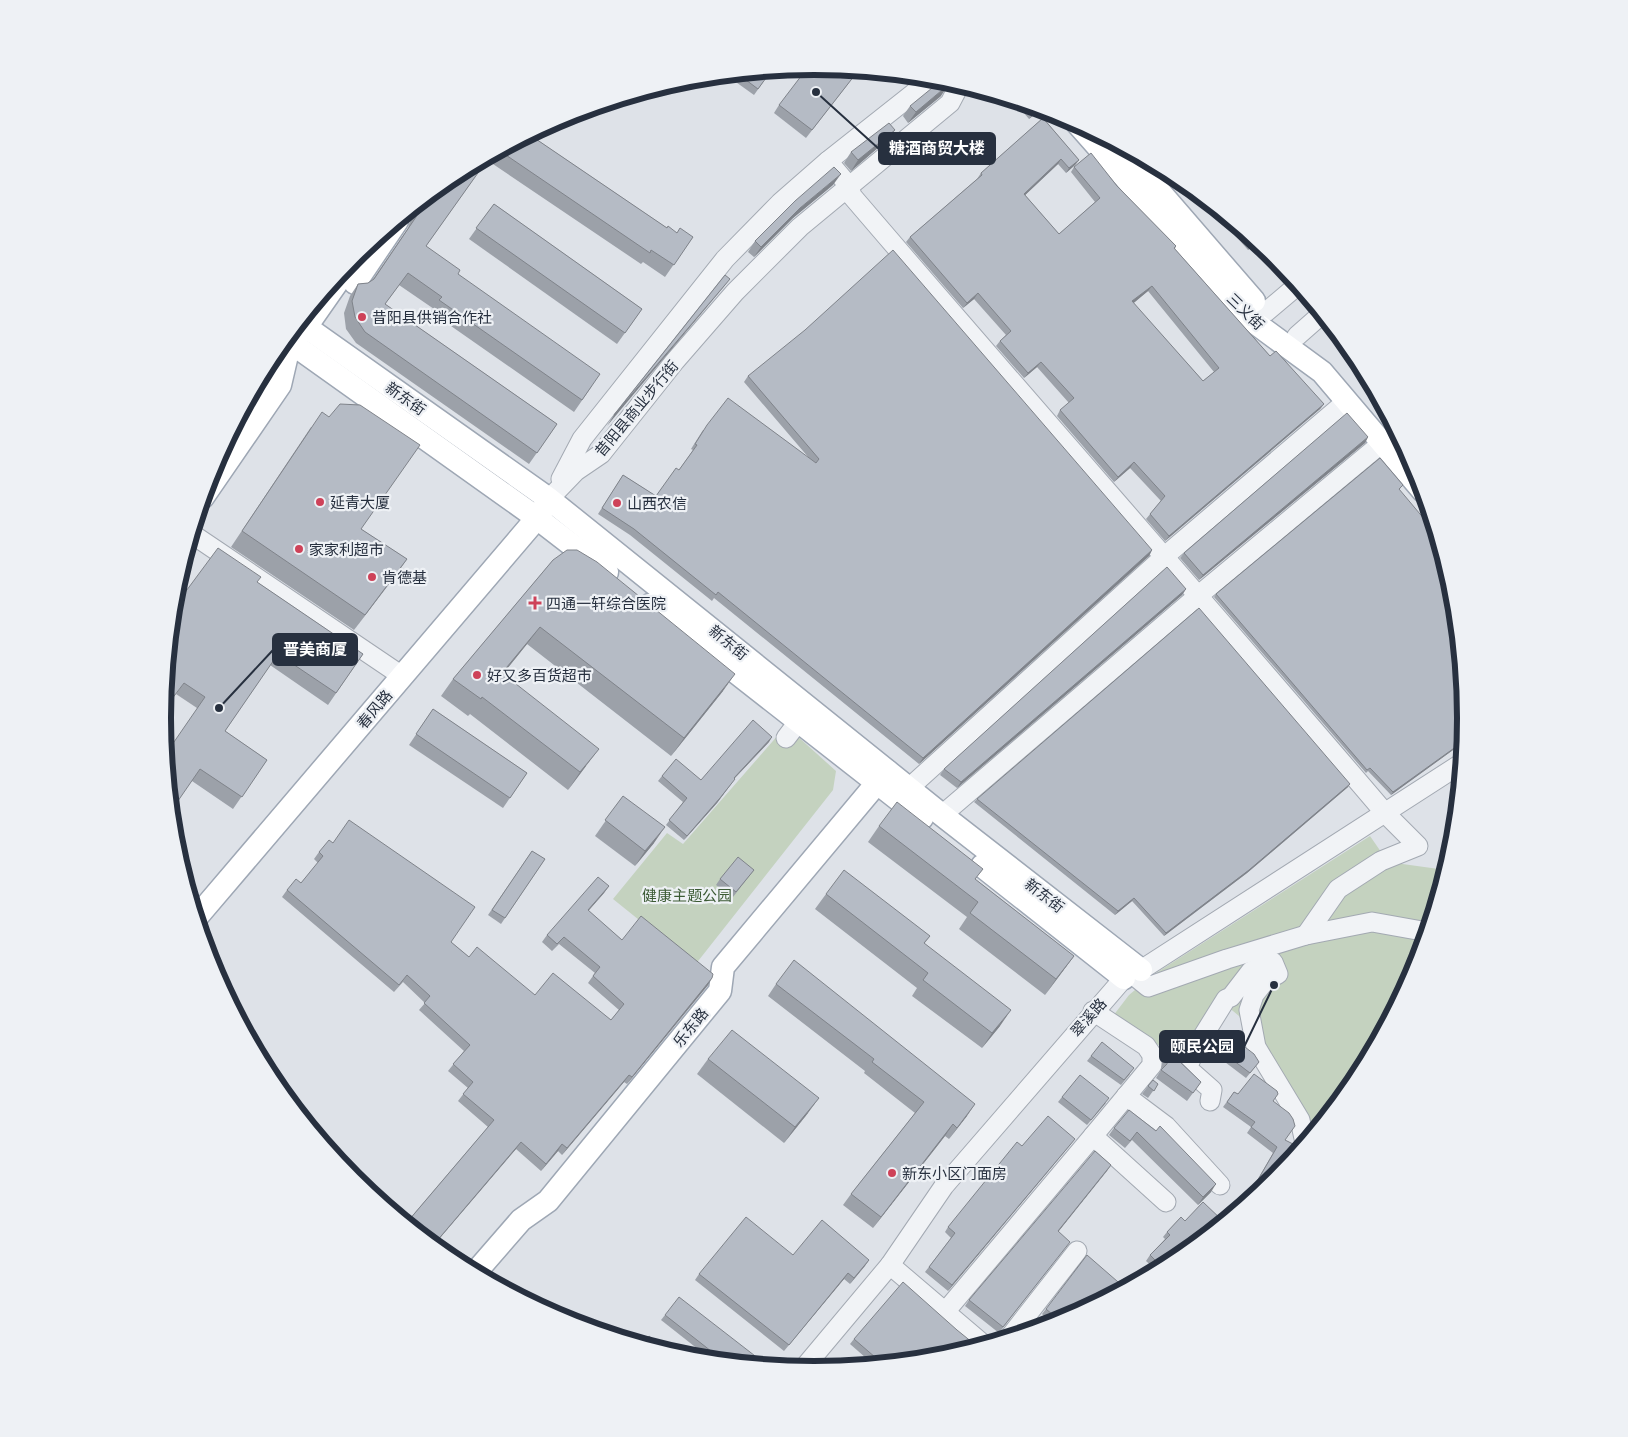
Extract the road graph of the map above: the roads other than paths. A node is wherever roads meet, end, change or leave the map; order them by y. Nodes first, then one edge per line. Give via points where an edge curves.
1 (924, 85) edge
2 (956, 91) edge
3 (1089, 137) edge
4 (1131, 158) edge
5 (828, 161) junction
6 (849, 186) junction
7 (383, 241) edge
8 (1293, 289) edge
9 (1266, 312) junction
10 (1318, 318) edge
11 (302, 329) edge
12 (1298, 336) junction
13 (295, 338) edge
14 (290, 346) edge
15 (1347, 401) junction
16 (1390, 432) edge
17 (1382, 443) junction
18 (218, 476) edge
19 (1411, 476) edge
20 (543, 508) junction
21 (197, 537) edge
22 (1165, 556) junction
23 (1199, 595) junction
24 (402, 676) junction
25 (1455, 767) edge
26 (882, 776) junction
27 (909, 788) junction
28 (1385, 813) junction
29 (942, 815) junction
30 (201, 912) edge
31 (1421, 931) edge
32 (1306, 935) junction
33 (1133, 974) junction
34 (1093, 1011) junction
35 (1126, 1096) junction
36 (1210, 1101) dead end
37 (1093, 1136) junction
38 (1304, 1136) edge
39 (1220, 1185) dead end
40 (1166, 1202) dead end
41 (1077, 1251) dead end
42 (890, 1265) junction
43 (479, 1268) edge
44 (945, 1312) junction
45 (1016, 1330) edge
46 (979, 1341) edge
47 (809, 1362) edge

1 - 5 street, 昔阳县商业步行街
2 - 6 street, 昔阳县商业步行街 via 950,103
3 - 15 main road, 三义街 via 1251,320 1322,372
4 - 9 main road, 三义街
5 - 6 street
5 - 20 street, 昔阳县商业步行街 via 780,203 725,259 582,439
6 - 20 street, 昔阳县商业步行街 via 800,227 735,292 674,361 601,454 576,471
6 - 22 street via 852,196
7 - 11 main road via 344,298
8 - 9 street
9 - 12 main road, 三义街
10 - 12 street
12 - 16 main road, 三义街 via 1330,362
13 - 20 main road, 新东街
14 - 18 main road via 280,385
15 - 17 main road, 三义街
15 - 22 street
17 - 19 main road, 三义街
17 - 23 street
20 - 24 main road, 春风路
20 - 26 main road, 新东街
20 - 26 main road, 新东街 via 792,729
21 - 24 street
22 - 23 street
22 - 27 street
23 - 28 street
23 - 29 street
24 - 30 main road, 春风路
25 - 28 street, 翠溪路
26 - 27 main road, 新东街
26 - 33 main road, 新东街
26 - 43 main road, 乐东路 via 723,967 720,991 548,1201 521,1220
27 - 29 main road, 新东街
28 - 32 street via 1418,846 1382,861 1338,889
28 - 33 street, 翠溪路
29 - 33 main road, 新东街
31 - 32 street via 1372,922
32 - 33 street via 1148,987
33 - 34 street, 翠溪路
34 - 35 street via 1146,1046 1152,1055 1152,1065
34 - 42 street, 翠溪路 via 944,1186
35 - 37 street
35 - 39 street via 1166,1126
36 - 38 street via 1212,1090 1187,1068 1226,999 1251,971 1273,962 1278,974 1265,980 1254,994 1249,1010 1256,1047 1300,1120
37 - 40 street
37 - 44 street
41 - 45 street
42 - 44 street
42 - 47 street, 翠溪路
44 - 46 street

